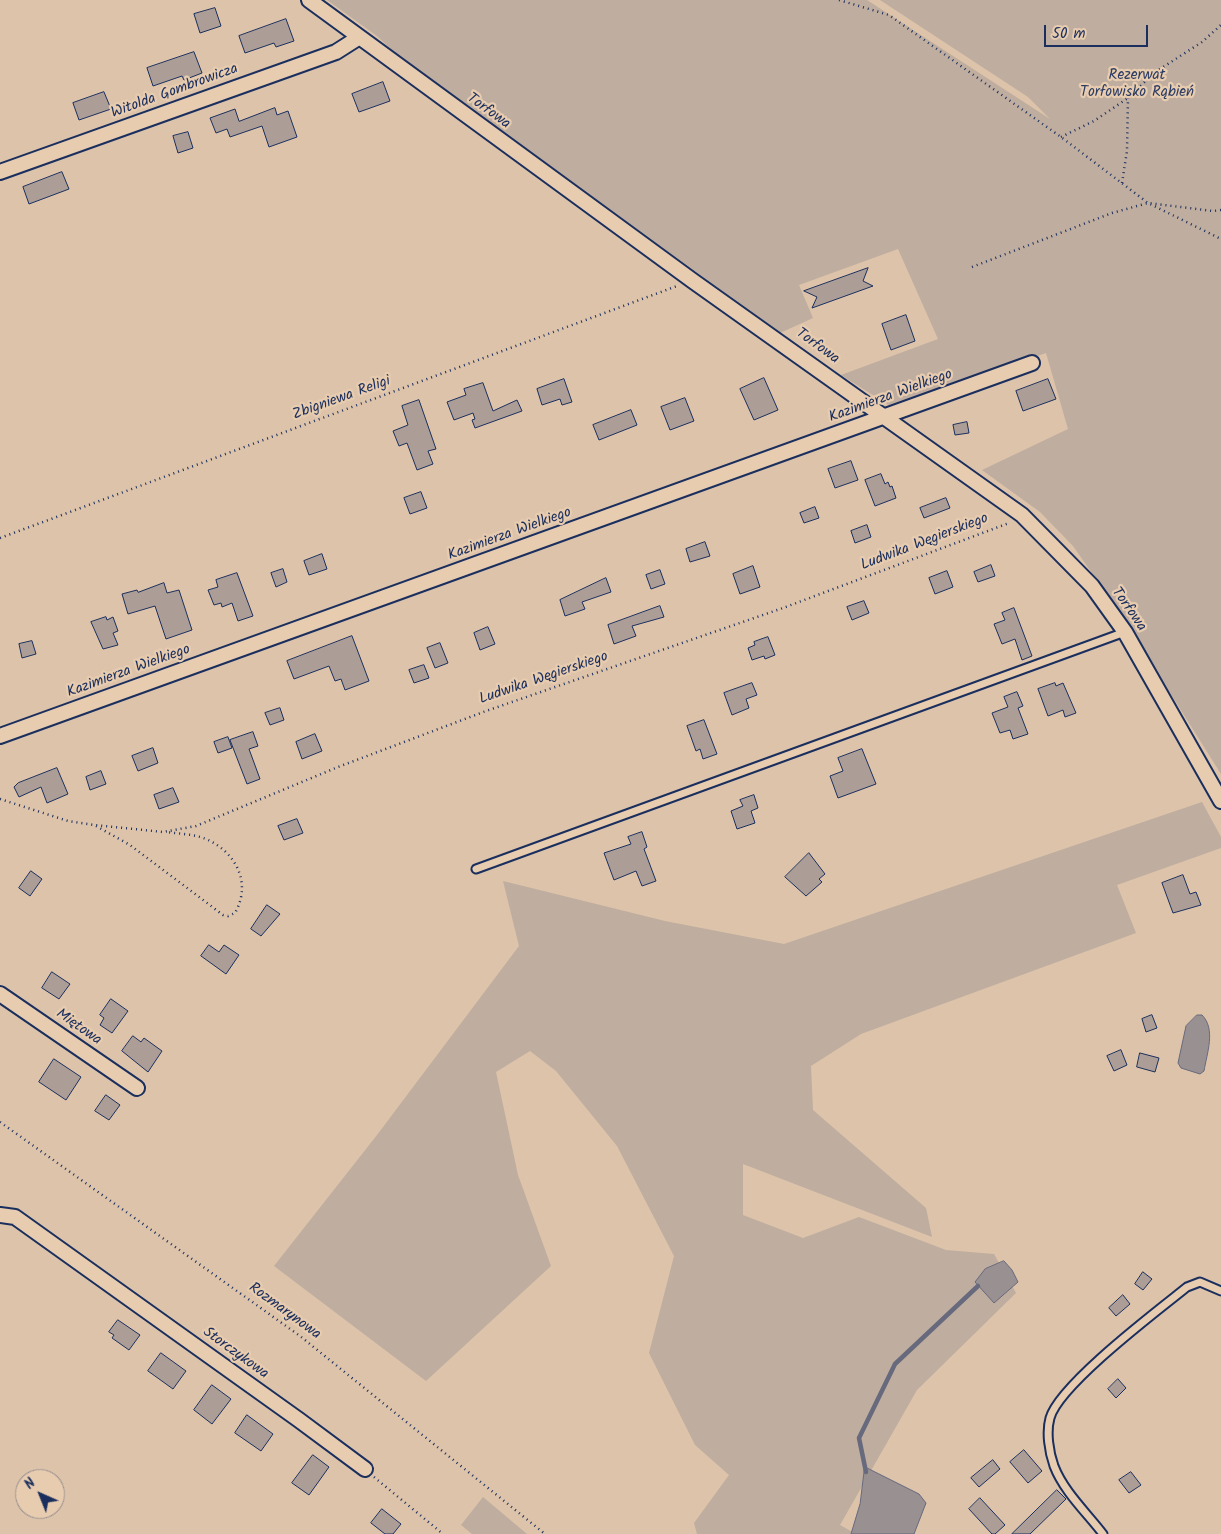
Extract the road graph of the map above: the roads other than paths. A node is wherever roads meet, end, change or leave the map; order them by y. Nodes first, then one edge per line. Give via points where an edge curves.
1 (309, 0) edge
2 (358, 38) junction
3 (0, 172) edge
4 (1032, 364) dead end
5 (885, 416) junction
6 (1125, 632) junction
7 (0, 736) edge
8 (1221, 801) edge
9 (476, 869) dead end
10 (0, 994) edge
11 (137, 1088) dead end
12 (0, 1215) edge
13 (1221, 1291) edge
14 (365, 1470) road end
15 (1103, 1534) edge

1 - 2 street, Torfowa
2 - 3 street, Witolda Gombrowicza via 336,52
2 - 5 street, Torfowa
4 - 5 street, Kazimierza Wielkiego
5 - 6 street, Torfowa via 1022,515 1092,586
5 - 7 street, Kazimierza Wielkiego
6 - 8 street, Torfowa
6 - 9 lane
10 - 11 street, Miętowa
12 - 14 street, Storczykowa via 16,1217
13 - 15 lane via 1200,1282 1187,1287 1071,1387 1050,1418 1050,1451 1054,1467 1061,1481

